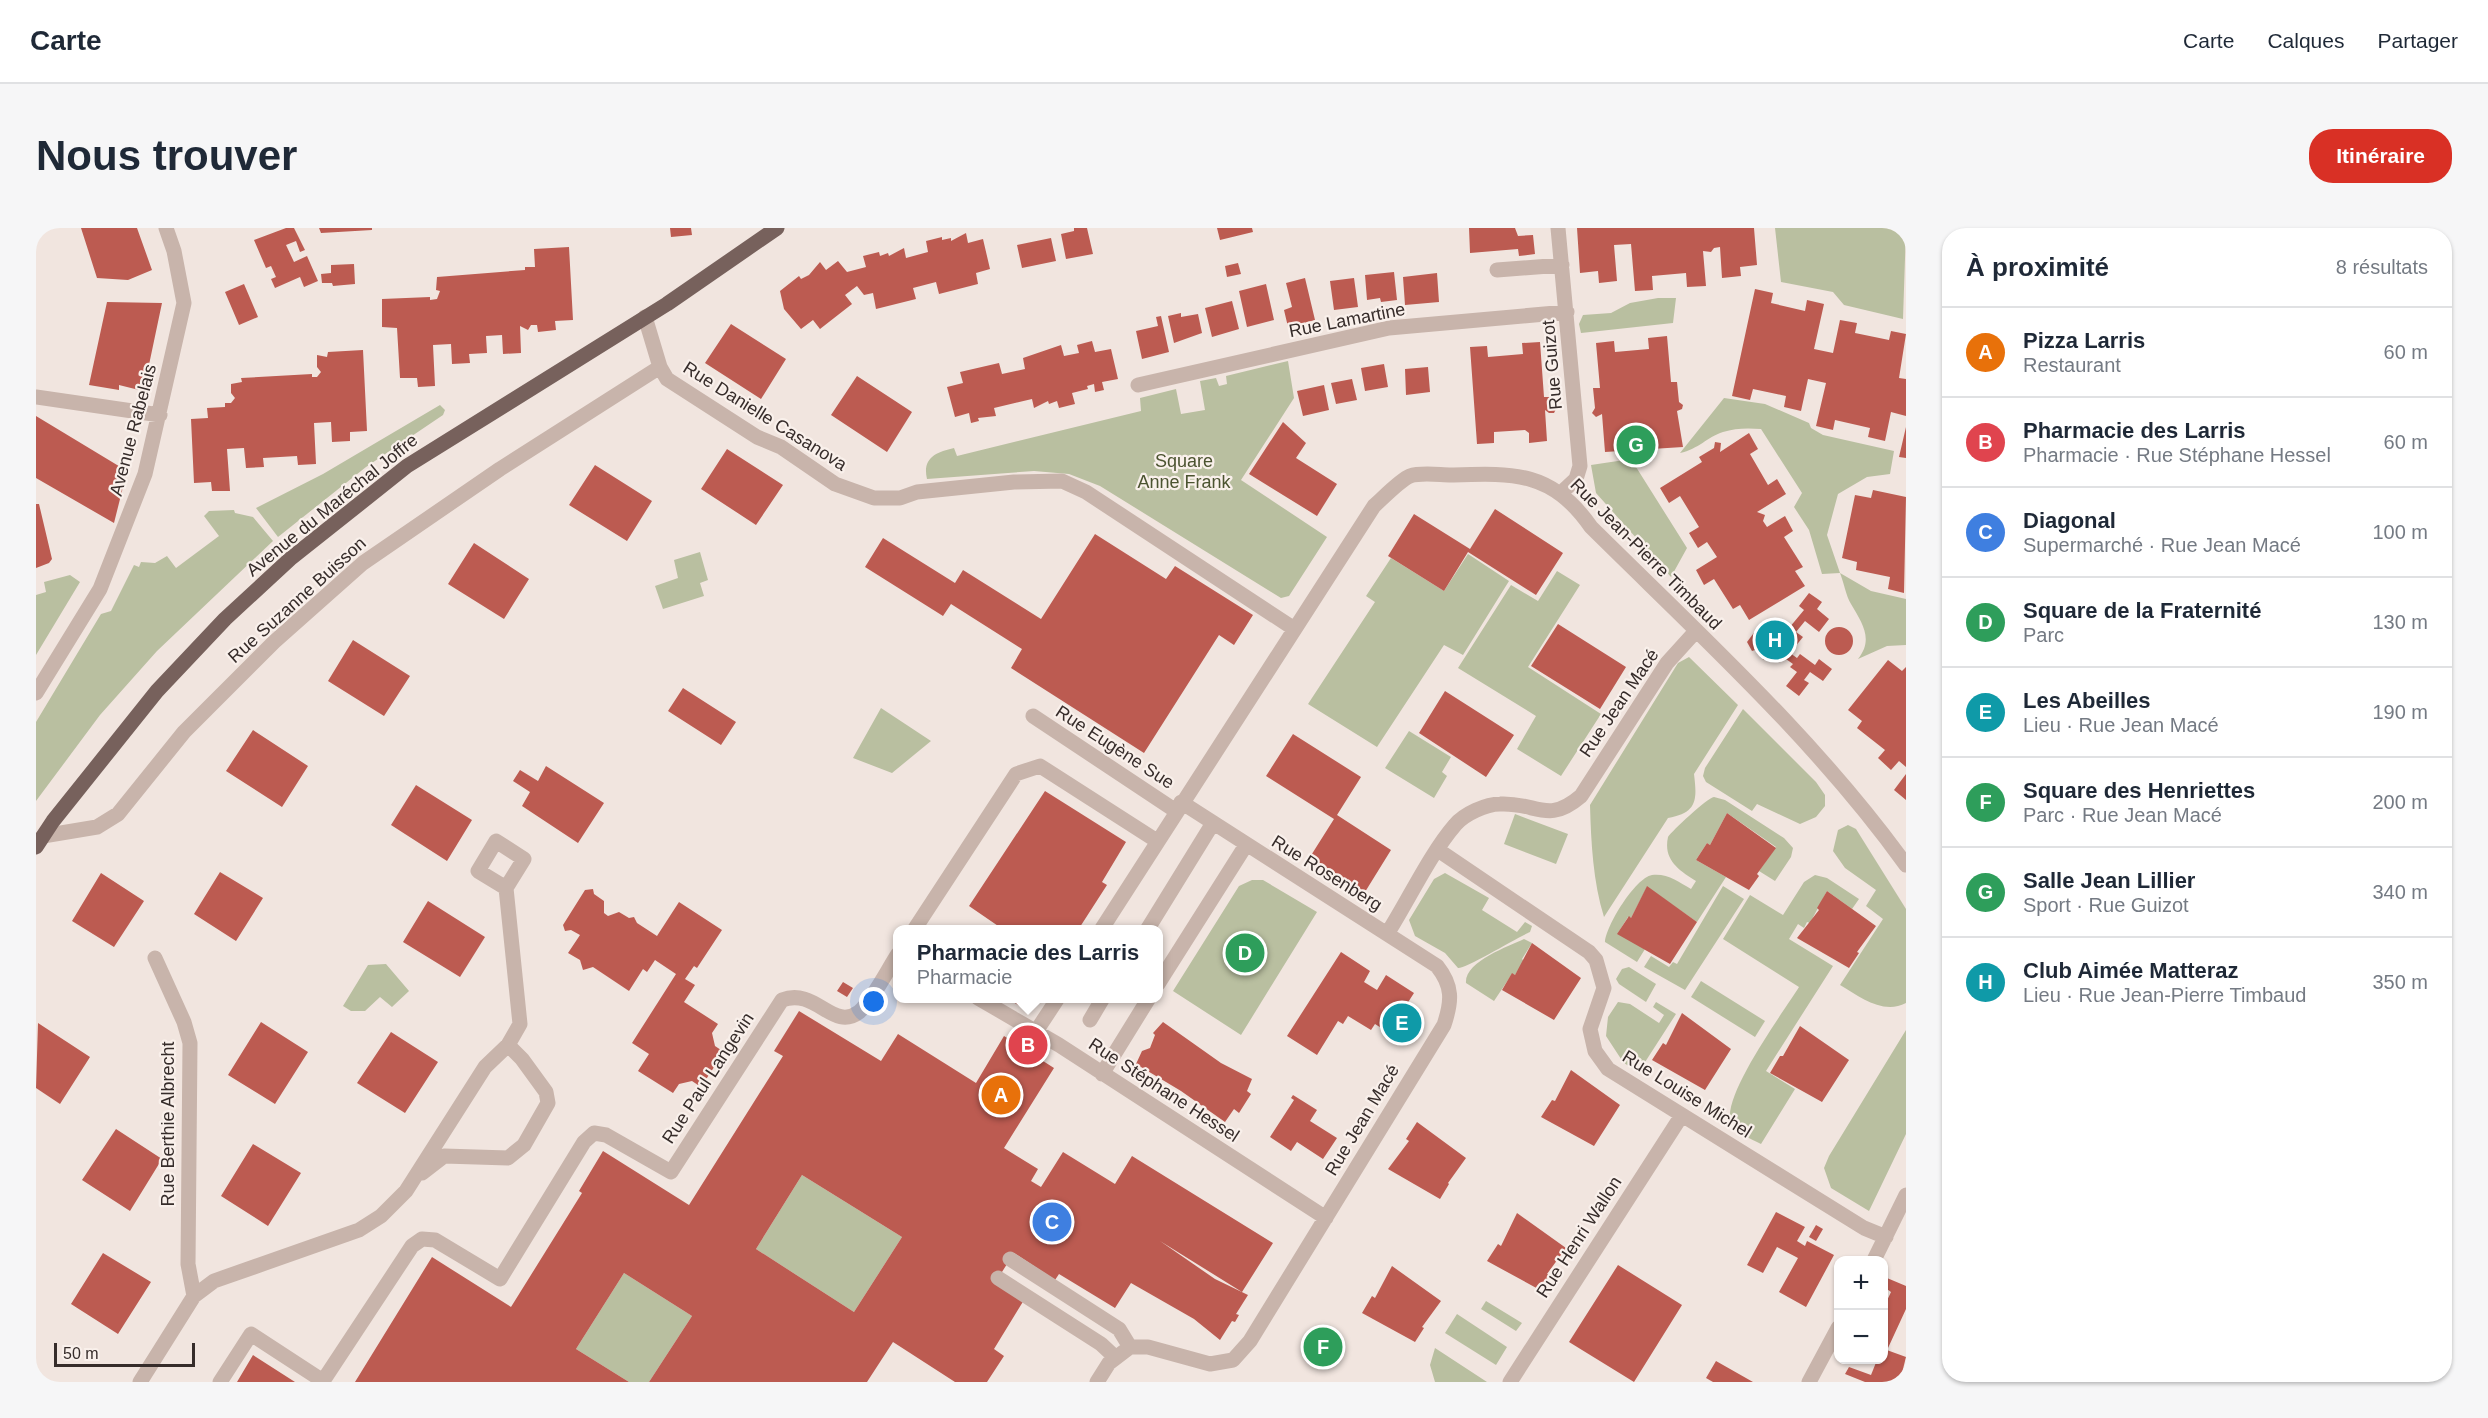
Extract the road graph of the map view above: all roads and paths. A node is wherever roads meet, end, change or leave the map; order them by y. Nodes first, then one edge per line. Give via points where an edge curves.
1 (166, 228) edge
2 (1558, 228) edge
3 (767, 231) edge
4 (1562, 265) junction
5 (1497, 270) dead end
6 (1567, 312) junction
7 (645, 317) junction
8 (660, 367) junction
9 (1138, 385) dead end
10 (36, 397) edge
11 (160, 415) junction
12 (1562, 493) junction
13 (1293, 628) junction
14 (1696, 632) junction
15 (36, 693) edge
16 (1033, 716) dead end
17 (1179, 806) junction
18 (1213, 823) junction
19 (1157, 841) junction
20 (39, 842) edge
21 (1246, 845) junction
22 (1438, 850) junction
23 (1906, 865) edge
24 (506, 888) dead end
25 (917, 925) edge
26 (1104, 925) edge
27 (1150, 925) edge
28 (1387, 934) junction
29 (155, 958) dead end
30 (893, 960) edge
31 (1163, 976) edge
32 (985, 1003) edge
33 (1055, 1003) edge
34 (1101, 1003) edge
35 (1146, 1003) edge
36 (1090, 1020) dead end
37 (1035, 1033) junction
38 (508, 1045) junction
39 (1102, 1074) junction
40 (1682, 1115) junction
41 (415, 1179) junction
42 (1906, 1195) edge
43 (1326, 1218) junction
44 (1886, 1237) junction
45 (1876, 1256) edge
46 (1010, 1260) dead end
47 (998, 1278) dead end
48 (194, 1296) junction
49 (1078, 1303) junction
50 (1066, 1321) junction
51 (1834, 1337) edge
52 (1130, 1347) junction
53 (1116, 1358) junction
54 (140, 1382) edge
55 (220, 1382) edge
56 (1097, 1382) edge
57 (1510, 1382) edge
58 (1809, 1382) edge

1 - 11 street, Avenue Rabelais via 184,303
2 - 4 street, Rue Guizot
3 - 7 main road, Avenue du Maréchal Joffre
4 - 5 street
4 - 6 street, Rue Guizot
6 - 9 street, Rue Lamartine via 1389,328
6 - 12 street, Rue Guizot via 1580,466 1576,479
7 - 8 street, Rue Danielle Casanova
7 - 20 main road, Avenue du Maréchal Joffre via 407,466 290,560 225,619 157,691
8 - 13 street, Rue Danielle Casanova via 667,379 757,437 781,447 835,484 874,498 900,498 964,486 1062,481 1086,492
8 - 20 street, Rue Suzanne Buisson via 363,563 274,642 184,732 118,814 97,826
10 - 11 street
11 - 15 street, Avenue Rabelais via 145,474 100,589
12 - 13 street, Rue Jean-Pierre Timbaud via 1534,479 1484,474 1409,476 1374,506
12 - 14 street, Rue Jean-Pierre Timbaud
13 - 17 street, Rue Jean-Pierre Timbaud
14 - 22 street, Rue Jean Macé via 1667,663 1581,796 1565,810 1551,812 1498,804 1483,808 1455,823
14 - 23 street, Rue Jean-Pierre Timbaud via 1859,802
16 - 17 street, Rue Eugène Sue
17 - 18 street, Rue Eugène Sue
17 - 19 street, Rue Jean-Pierre Timbaud
18 - 21 street, Rue Rosenberg
18 - 27 street
19 - 25 street via 1040,766 1016,774
19 - 26 street, Rue Jean-Pierre Timbaud
21 - 28 street, Rue Rosenberg
21 - 31 street
22 - 28 street, Rue Jean Macé
22 - 40 street, Rue Louise Michel via 1589,952 1596,960 1604,988 1590,1029 1595,1051 1608,1069
24 - 38 street via 520,1024
28 - 43 street, Rue Jean Macé via 1437,966 1447,979 1451,1002 1444,1024
29 - 48 street, Rue Berthie Albrecht via 190,1043 188,1264
30 - 55 street, Rue Paul Langevin via 860,1011 850,1017 837,1017 804,996 782,1000 671,1172 606,1135 594,1133 584,1142 500,1279 435,1240 422,1239 412,1246 323,1381 251,1334
32 - 37 street, Rue Stéphane Hessel
33 - 37 street
34 - 36 street
35 - 39 street
37 - 39 street, Rue Stéphane Hessel
38 - 41 street via 485,1067
38 - 41 street via 546,1092 548,1103 524,1145 508,1158 444,1156
39 - 43 street, Rue Stéphane Hessel
40 - 44 street, Rue Louise Michel via 1864,1228
40 - 57 street, Rue Henri Wallon
41 - 48 street via 391,1207 359,1230 214,1281
42 - 44 street
43 - 52 street, Rue Jean Macé via 1250,1341 1233,1360 1210,1364 1148,1347
44 - 45 street
46 - 49 street
47 - 50 street
48 - 54 street
49 - 50 street
49 - 52 street via 1119,1329
50 - 53 street
51 - 58 street
52 - 53 street
53 - 56 street

